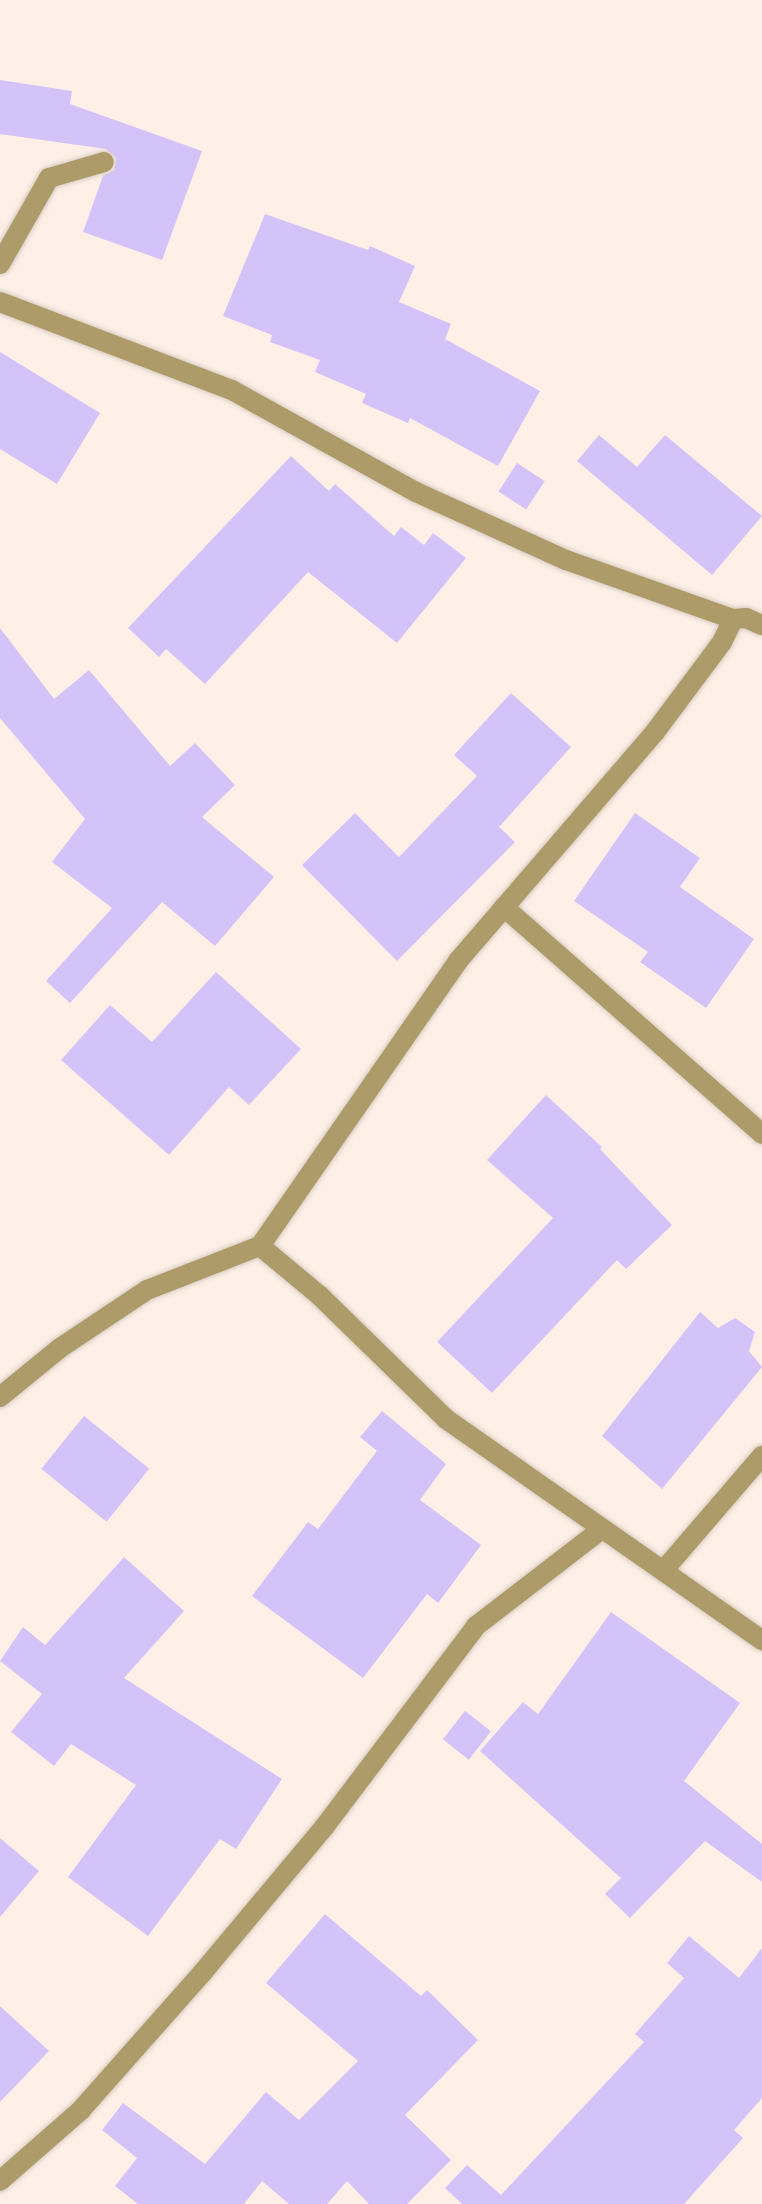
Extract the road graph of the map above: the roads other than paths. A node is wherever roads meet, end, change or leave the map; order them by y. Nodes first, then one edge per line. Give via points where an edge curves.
1 (104, 162) dead end
2 (0, 264) edge
3 (0, 302) edge
4 (733, 619) junction
5 (762, 625) edge
6 (504, 907) junction
7 (762, 1134) edge
8 (260, 1246) junction
9 (0, 1397) edge
10 (762, 1456) edge
11 (602, 1529) junction
12 (663, 1571) junction
13 (762, 1640) edge
14 (0, 2181) edge

1 - 2 street via 49,178
3 - 4 street via 232,390 416,492 566,560
4 - 5 street
4 - 6 street via 722,642 655,732
6 - 7 street
6 - 8 street via 458,961
8 - 9 street via 147,1290 60,1348
8 - 11 street via 320,1296 446,1419
10 - 12 street
11 - 12 street
11 - 14 street via 476,1626 325,1826 203,1972 81,2110
12 - 13 street

